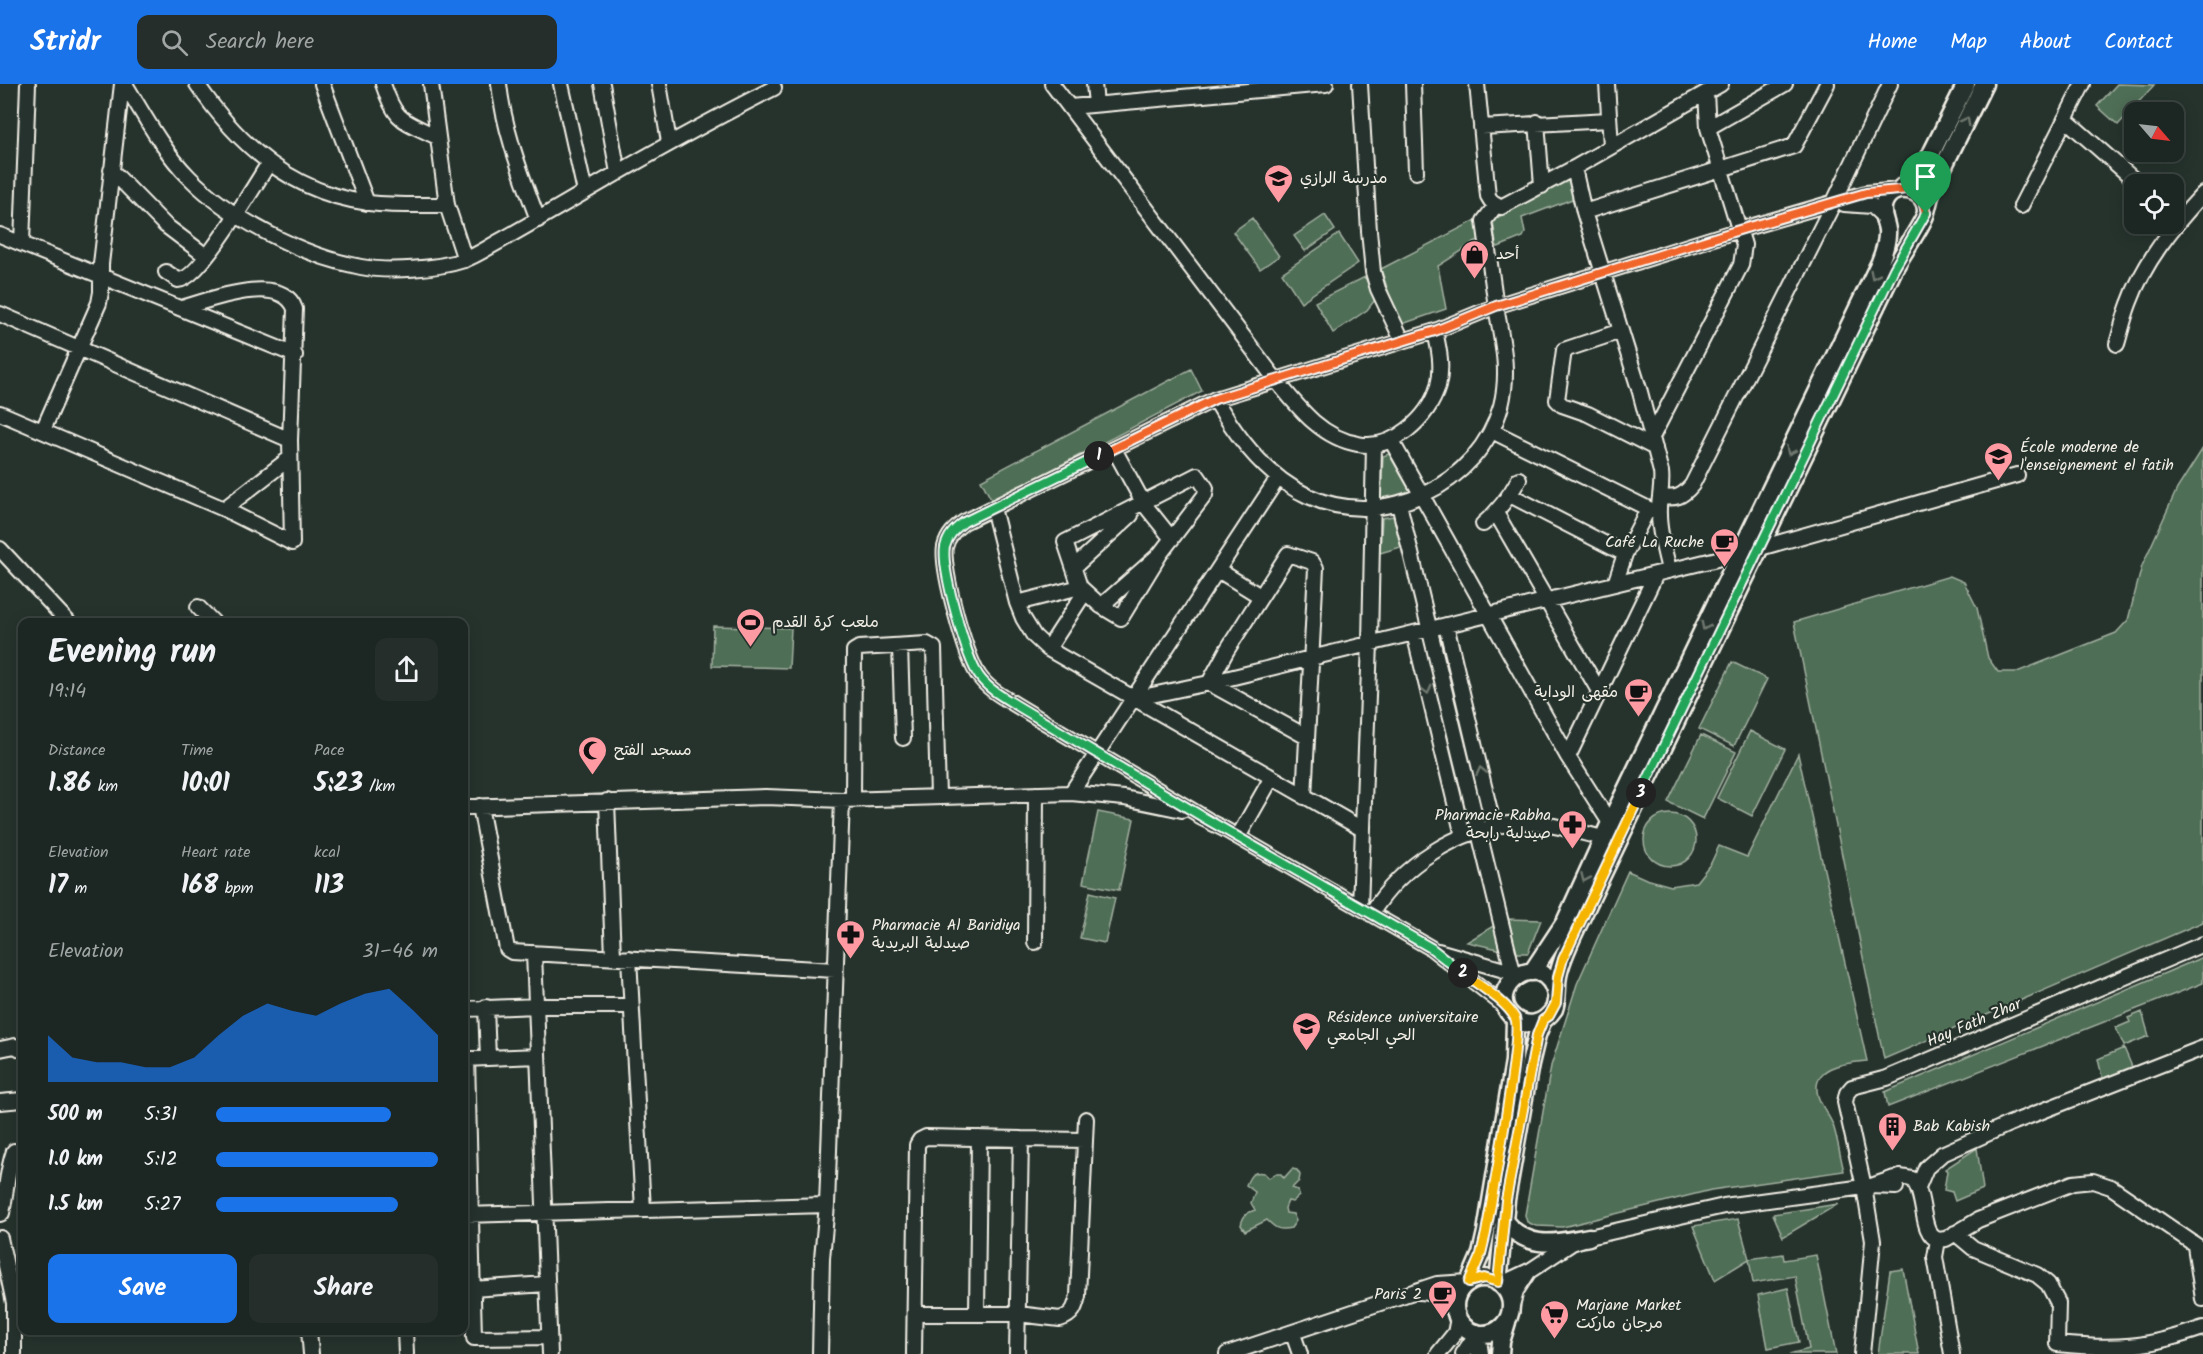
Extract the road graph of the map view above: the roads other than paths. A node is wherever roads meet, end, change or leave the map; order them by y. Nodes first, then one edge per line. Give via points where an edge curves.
1 (28, 84) edge
2 (123, 84) edge
3 (197, 84) edge
4 (322, 84) edge
5 (383, 84) edge
6 (432, 84) edge
7 (499, 84) edge
8 (561, 84) edge
9 (602, 84) edge
10 (658, 84) edge
11 (1052, 84) edge
12 (1094, 84) edge
13 (1148, 84) edge
14 (1326, 84) edge
15 (1360, 84) edge
16 (1413, 84) edge
17 (1477, 84) edge
18 (1607, 84) edge
19 (1721, 84) edge
20 (1785, 84) edge
21 (1827, 84) edge
22 (1890, 84) edge
23 (1966, 84) edge
24 (1984, 84) edge
25 (2083, 84) edge
26 (1309, 85) edge
27 (1256, 87) edge
28 (774, 88) dead end
29 (1203, 89) edge
30 (1706, 93) junction
31 (1149, 99) junction
32 (1096, 104) junction
33 (1070, 107) junction
34 (2065, 119) junction
35 (1609, 120) junction
36 (1537, 122) junction
37 (1481, 127) junction
38 (1708, 129) junction
39 (437, 137) junction
40 (669, 142) junction
41 (1611, 146) junction
42 (269, 163) junction
43 (1574, 168) junction
44 (1721, 168) junction
45 (111, 170) junction
46 (1416, 172) dead end
47 (618, 173) junction
48 (2128, 174) edge
49 (1542, 186) junction
50 (1899, 190) junction
51 (585, 192) junction
52 (2203, 194) edge
53 (367, 203) junction
54 (1833, 204) junction
55 (447, 205) junction
56 (1496, 205) junction
57 (2021, 206) dead end
58 (2184, 210) edge
59 (1584, 212) junction
60 (237, 215) junction
61 (1884, 218) junction
62 (1923, 219) junction
63 (538, 220) junction
64 (1739, 230) junction
65 (2166, 234) edge
66 (0, 235) edge
67 (22, 243) junction
68 (206, 256) junction
69 (465, 260) junction
70 (166, 272) dead end
71 (1604, 273) junction
72 (101, 276) junction
73 (1496, 306) junction
74 (182, 308) junction
75 (0, 314) edge
76 (1435, 331) junction
77 (1622, 331) junction
78 (1402, 340) junction
79 (2117, 344) dead end
80 (79, 349) junction
81 (294, 355) junction
82 (1276, 380) junction
83 (1215, 399) junction
84 (0, 413) edge
85 (43, 430) junction
86 (1492, 431) junction
87 (290, 440) junction
88 (1391, 440) junction
89 (1653, 442) junction
90 (1374, 445) junction
91 (1114, 449) junction
92 (290, 458) junction
93 (2017, 475) dead end
94 (1278, 478) junction
95 (1519, 479) dead end
96 (1510, 495) junction
97 (1423, 496) junction
98 (1660, 497) junction
99 (1144, 504) junction
100 (1399, 504) junction
101 (1373, 507) junction
102 (993, 508) junction
103 (224, 510) junction
104 (1653, 512) junction
105 (1496, 513) junction
106 (1483, 524) dead end
107 (1172, 539) junction
108 (1760, 548) junction
109 (0, 549) edge
110 (1160, 554) junction
111 (1625, 554) junction
112 (1717, 559) dead end
113 (1074, 567) junction
114 (1218, 570) junction
115 (1663, 572) junction
116 (1615, 584) junction
117 (1083, 589) junction
118 (1260, 596) junction
119 (1546, 600) junction
120 (1017, 603) junction
121 (1101, 606) junction
122 (198, 607) dead end
123 (1488, 615) junction
124 (64, 618) edge
125 (209, 618) edge
126 (1446, 625) junction
127 (1430, 628) junction
128 (1414, 633) junction
129 (1370, 643) junction
130 (900, 646) junction
131 (1048, 649) junction
132 (1311, 658) junction
133 (1209, 682) junction
134 (1599, 691) junction
135 (1133, 699) junction
136 (1307, 737) junction
137 (903, 738) dead end
138 (1097, 753) junction
139 (1568, 757) junction
140 (1272, 779) junction
141 (1071, 793) junction
142 (1036, 794) junction
143 (938, 796) junction
144 (1304, 797) junction
145 (848, 799) junction
146 (607, 801) junction
147 (480, 806) junction
148 (468, 807) edge
149 (1208, 820) junction
150 (1494, 828) junction
151 (1362, 830) junction
152 (1606, 830) junction
153 (1479, 831) junction
154 (1463, 836) junction
155 (1238, 837) junction
156 (1366, 911) junction
157 (1035, 942) dead end
158 (2203, 944) edge
159 (1431, 948) junction
160 (534, 953) junction
161 (613, 957) junction
162 (629, 958) junction
163 (835, 970) junction
164 (1521, 973) junction
165 (1556, 995) junction
166 (537, 1006) junction
167 (630, 1006) junction
168 (486, 1007) junction
169 (468, 1009) edge
170 (1511, 1013) junction
171 (1543, 1020) junction
172 (18, 1048) edge
173 (2203, 1048) edge
174 (0, 1049) edge
175 (538, 1056) junction
176 (488, 1058) junction
177 (468, 1059) edge
178 (18, 1100) edge
179 (0, 1102) edge
180 (1086, 1119) dead end
181 (979, 1138) junction
182 (1021, 1139) junction
183 (1085, 1140) junction
184 (18, 1149) edge
185 (0, 1153) edge
186 (1868, 1186) junction
187 (1918, 1187) junction
188 (827, 1205) junction
189 (643, 1210) junction
190 (546, 1212) junction
191 (0, 1214) edge
192 (468, 1215) edge
193 (1503, 1220) junction
194 (468, 1230) edge
195 (1955, 1233) junction
196 (1589, 1237) junction
197 (0, 1238) edge
198 (1938, 1240) junction
199 (2199, 1248) edge
200 (1531, 1270) junction
201 (1469, 1282) junction
202 (1499, 1283) junction
203 (547, 1284) junction
204 (472, 1289) junction
205 (1417, 1292) junction
206 (2203, 1299) edge
207 (468, 1311) edge
208 (977, 1313) junction
209 (1510, 1313) junction
210 (915, 1314) junction
211 (1018, 1314) junction
212 (1457, 1316) junction
213 (2203, 1328) edge
214 (1477, 1333) junction
215 (1293, 1334) junction
216 (309, 1335) edge
217 (405, 1335) edge
218 (548, 1337) junction
219 (2149, 1349) edge
220 (14, 1354) edge
221 (310, 1354) edge
222 (406, 1354) edge
223 (550, 1354) edge
224 (820, 1354) edge
225 (914, 1354) edge
226 (1017, 1354) edge
227 (1227, 1354) edge
228 (1300, 1354) edge
229 (1438, 1354) edge
230 (1463, 1354) edge
231 (1480, 1354) edge
232 (1500, 1354) edge
233 (1862, 1354) edge
234 (1952, 1354) edge

1 - 67 street
2 - 45 street
2 - 60 street via 189,177
3 - 42 street via 238,138
4 - 53 street
5 - 39 street via 397,116
6 - 39 street
7 - 63 street via 509,134
8 - 51 street
9 - 47 street
10 - 40 street
11 - 33 street
12 - 32 street
13 - 31 street
14 - 26 street
15 - 78 street via 1373,272
16 - 46 street
17 - 37 street
18 - 35 street
19 - 30 street
20 - 38 street
21 - 44 street via 1794,146
22 - 54 street
23 - 50 main road via 1925,166
62 -> 24 main road via 1931,192
25 - 34 street
26 - 27 street
27 - 29 street
28 - 40 street
29 - 31 street
30 - 38 street
30 - 41 street
31 - 32 street
32 - 33 street
33 - 82 street
34 - 48 street
34 - 57 street
35 - 36 street
35 - 41 street
36 - 37 street
36 - 49 street
37 - 56 street via 1488,196
38 - 44 street
39 - 55 street
40 - 47 street
41 - 43 street
42 - 53 street via 317,190
42 - 60 street
43 - 49 street
43 - 59 street
44 - 59 street
44 - 64 street
45 - 68 street via 165,225
45 - 72 street
47 - 51 street
49 - 56 street via 1507,206
50 - 54 street via 1866,193
50 - 61 main road via 1887,197
50 - 62 main road via 1918,194 1923,200
51 - 63 street
52 - 58 street
53 - 55 street
54 - 61 street via 1872,206
54 - 64 street
54 - 98 street via 1692,485 1674,499
55 - 69 street
56 - 73 street via 1484,221
59 - 71 street
60 - 68 street
60 - 69 street via 317,255 362,267 429,268
61 - 62 main road via 1900,232 1914,230
61 -> 152 main road via 1886,243 1880,262
62 - 108 main road via 1894,269
63 - 69 street
64 - 71 street
64 - 89 street via 1743,245 1740,265
65 - 79 street via 2129,303
66 - 67 street
67 - 72 street
68 - 70 street via 183,280
71 - 73 street
71 - 77 street
72 - 74 street
72 - 80 street via 99,303
73 - 76 street
73 - 86 street via 1506,372
74 - 81 street
74 - 81 street via 247,291 290,298 296,309
75 - 80 street
76 - 78 street
76 - 88 street via 1440,354 1438,386 1423,414
77 - 89 street
77 - 89 street via 1564,350 1557,400
78 - 82 street
80 - 85 street
80 - 87 street
81 - 87 street
82 - 83 street
82 - 90 street via 1321,428 1358,444
83 - 91 street
83 - 94 street via 1249,448
84 - 85 street
85 - 103 street
86 - 97 street via 1460,472
86 - 104 street
87 - 92 street
88 - 90 street
88 - 97 street
89 - 98 street via 1662,481
90 - 101 street
91 - 99 street
91 - 102 street
92 - 103 street
92 - 103 street via 292,543
93 - 108 street
94 - 101 street via 1323,502
94 - 114 street
95 - 96 street
96 - 105 street
96 - 111 street
97 - 100 street
97 - 123 street
98 - 104 street
99 - 107 street
99 - 107 street via 1194,476 1199,477 1206,488 1205,495
99 - 113 street
99 - 113 street via 1065,542
100 - 101 street
100 - 127 street
101 - 129 street
102 - 120 street
102 - 138 street via 954,529 945,549 945,568 971,662 994,691
104 - 111 street
104 - 115 street via 1662,540
105 - 106 street
105 - 119 street
107 - 110 street
108 - 165 main road via 1576,929 1563,959
109 - 124 street
110 - 121 street
110 - 121 street via 1121,618
111 - 116 street
112 - 115 street
113 - 117 street
114 - 118 street
114 - 135 street
115 - 116 street
115 - 134 street
116 - 119 street
117 - 120 street
117 - 121 street
117 - 131 street
118 - 132 street via 1288,554 1315,565
118 - 133 street
119 - 123 street
119 - 134 street
120 - 131 street via 1029,629
122 - 125 street
123 - 126 street
123 - 139 street
126 - 127 street
150 -> 126 street
127 - 128 street
127 - 153 street
128 - 129 street
128 -> 154 street
129 - 132 street
129 - 151 street
130 - 137 street
130 - 143 street via 927,644 934,648
130 - 145 street via 854,651
131 - 135 street
132 - 133 street
132 - 136 street
133 - 135 street
133 - 136 street
134 - 139 street
135 - 138 street
135 - 140 street
136 - 144 street
138 - 141 street
138 - 149 street
139 - 152 street
140 - 144 street
140 - 155 street
141 - 142 street
141 - 149 street via 1169,806
142 - 143 street
142 - 157 street
143 - 145 street
144 - 151 street
145 - 146 street via 766,796
145 - 163 street
146 - 147 street
146 - 161 street
147 - 148 street
147 - 160 street via 507,949
149 - 155 street
150 - 152 street via 1516,823
150 - 153 street
151 - 156 street
152 -> 164 main road via 1565,922
153 - 154 street
153 - 164 street
154 - 156 street via 1406,872
155 - 156 street
156 - 159 street
158 - 186 street, Hay Fath Zhar via 1887,1078 1852,1087 1847,1093 1846,1108
159 - 164 street
159 - 170 street
160 - 161 street
160 - 166 street
161 - 162 street
162 - 163 street
162 - 167 street
163 - 188 street
164 - 165 main road via 1546,977
164 - 170 main road via 1508,986 1505,1000
165 - 171 main road via 1553,1010
166 - 167 street
166 - 168 street
166 - 175 street
167 - 189 street
168 - 169 street
168 - 176 street
170 - 171 main road via 1529,1024
170 - 201 main road via 1514,1061 1486,1233
171 - 193 main road via 1530,1064
172 - 174 street
173 - 187 street via 1942,1154 1926,1168
175 - 176 street
175 - 190 street
176 - 177 street
178 - 179 street
180 - 183 street
181 - 182 street
181 - 208 street
181 - 210 street via 926,1137 917,1145
182 - 183 street
182 - 211 street
183 - 211 street via 1078,1296 1074,1311 1060,1319
184 - 185 street
184 - 191 street via 5,1183
186 - 187 street via 1898,1182
186 - 196 street via 1724,1206
186 - 233 street via 1873,1241
187 - 198 street via 1928,1233
188 - 189 street
188 - 224 street
189 - 190 street
190 - 192 street
190 - 203 street
193 - 196 main road via 1530,1241 1551,1243
193 - 202 main road
194 - 204 street
195 - 198 street
195 - 199 street via 2073,1183 2093,1181 2112,1186
195 - 219 street via 1973,1248 2037,1275 2048,1284 2058,1303 2057,1344
196 - 200 street via 1572,1243
197 - 220 street via 14,1303
198 - 234 street via 1935,1257
199 - 206 street
200 - 202 street
200 - 209 street via 1516,1291
201 - 202 main road via 1484,1278
201 - 205 street via 1437,1284
201 - 212 main road via 1457,1296
202 - 209 main road via 1510,1299
203 - 204 street
203 - 218 street
204 - 207 street
205 - 212 street via 1441,1297
205 - 215 street
207 - 218 street via 474,1338
208 - 210 street
208 - 211 street
209 - 214 main road via 1499,1329
209 - 232 main road
210 - 225 street
211 - 226 street
212 - 214 main road via 1466,1328
212 - 229 street via 1455,1334
213 - 219 street
214 - 230 street
214 - 231 main road
215 - 227 street
215 - 228 street
216 - 221 street
217 - 222 street
218 - 223 street

